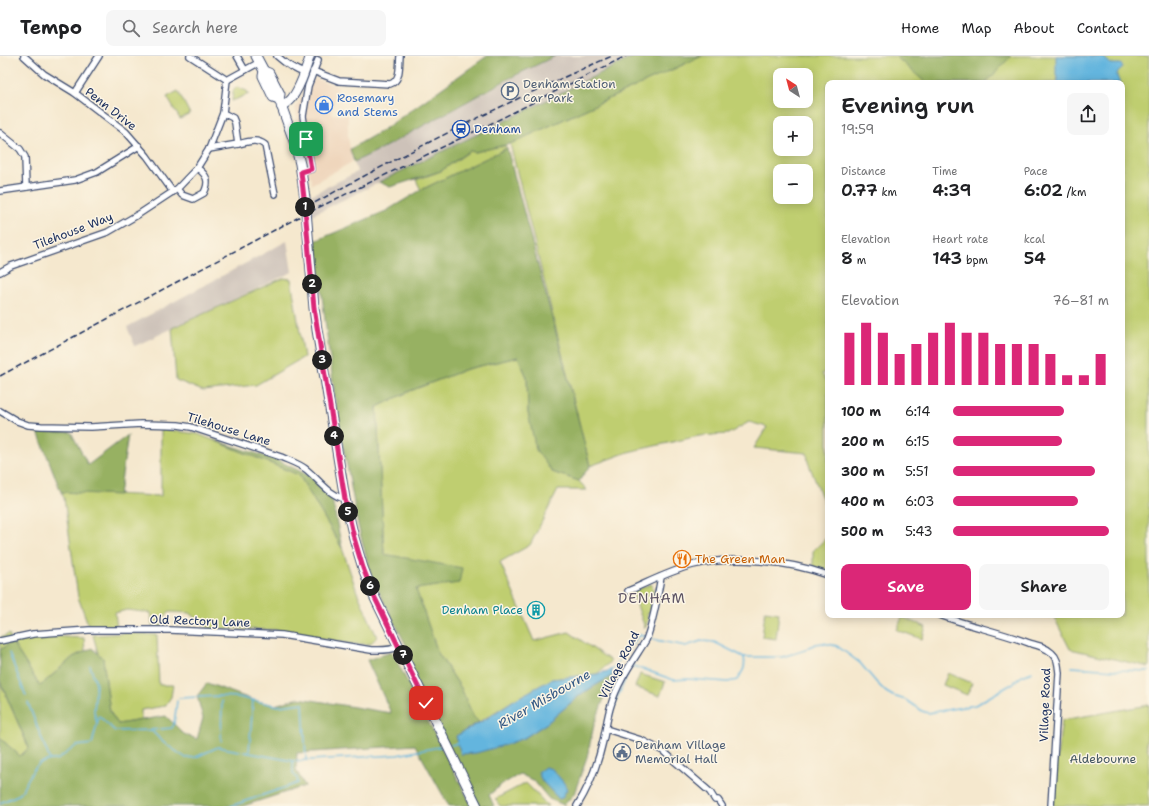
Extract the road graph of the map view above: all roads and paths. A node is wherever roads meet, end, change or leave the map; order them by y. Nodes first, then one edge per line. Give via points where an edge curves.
1 (24, 56) edge
2 (99, 56) edge
3 (190, 56) edge
4 (237, 56) edge
5 (277, 56) edge
6 (400, 56) edge
7 (314, 57) edge
8 (258, 59) edge
9 (245, 70) junction
10 (313, 71) junction
11 (304, 73) junction
12 (226, 80) junction
13 (75, 94) junction
14 (280, 103) junction
15 (223, 113) junction
16 (0, 132) edge
17 (238, 144) junction
18 (139, 146) junction
19 (209, 150) junction
20 (197, 168) junction
21 (301, 172) junction
22 (26, 187) junction
23 (175, 190) junction
24 (0, 191) edge
25 (275, 194) dead end
26 (0, 272) edge
27 (0, 411) edge
28 (345, 499) junction
29 (825, 574) edge
30 (662, 577) junction
31 (628, 591) dead end
32 (948, 618) edge
33 (0, 641) edge
34 (398, 647) junction
35 (606, 729) junction
36 (477, 806) edge
37 (576, 806) edge
38 (722, 806) edge
39 (1051, 806) edge

1 - 13 street, Penn Drive via 44,74
2 - 13 street
3 - 12 street
4 - 9 street
5 - 11 street via 286,65
6 - 10 street via 397,79 390,84 339,81
7 - 10 street
7 - 11 street
8 - 9 street
8 - 14 main road via 280,94
9 - 12 street
10 - 21 street via 303,116 311,169
11 - 14 street via 294,95 288,102
12 - 15 street, Tilehouse Way
13 - 18 street, Penn Drive via 126,132
14 - 21 main road via 295,144
15 - 17 street via 233,118
15 - 19 street, Tilehouse Way
16 - 22 street via 20,149 25,157
17 - 19 street
17 - 25 street via 253,140 265,146
18 - 22 street via 90,175 75,180
18 - 23 street, Penn Drive
19 - 20 street, Tilehouse Way
20 - 23 street, Tilehouse Way
20 - 23 street via 206,177 204,193 193,199
21 - 28 main road via 314,308
22 - 24 street
23 - 26 street, Tilehouse Way via 108,232
27 - 28 street, Tilehouse Lane via 28,425 91,427 141,424 191,427 306,468 333,494
28 - 34 main road via 363,568
29 - 30 street via 809,568 750,560 726,560 692,565
30 - 31 street
30 - 35 street, Village Road via 647,637 611,703
32 - 39 street, Village Road via 1044,648 1055,656 1059,673
33 - 34 street, Old Rectory Lane via 33,634 89,630 170,630 282,635 384,651
34 - 36 main road
35 - 37 street, Village Road via 597,762 586,790
35 - 38 street via 641,740 663,751 710,792

